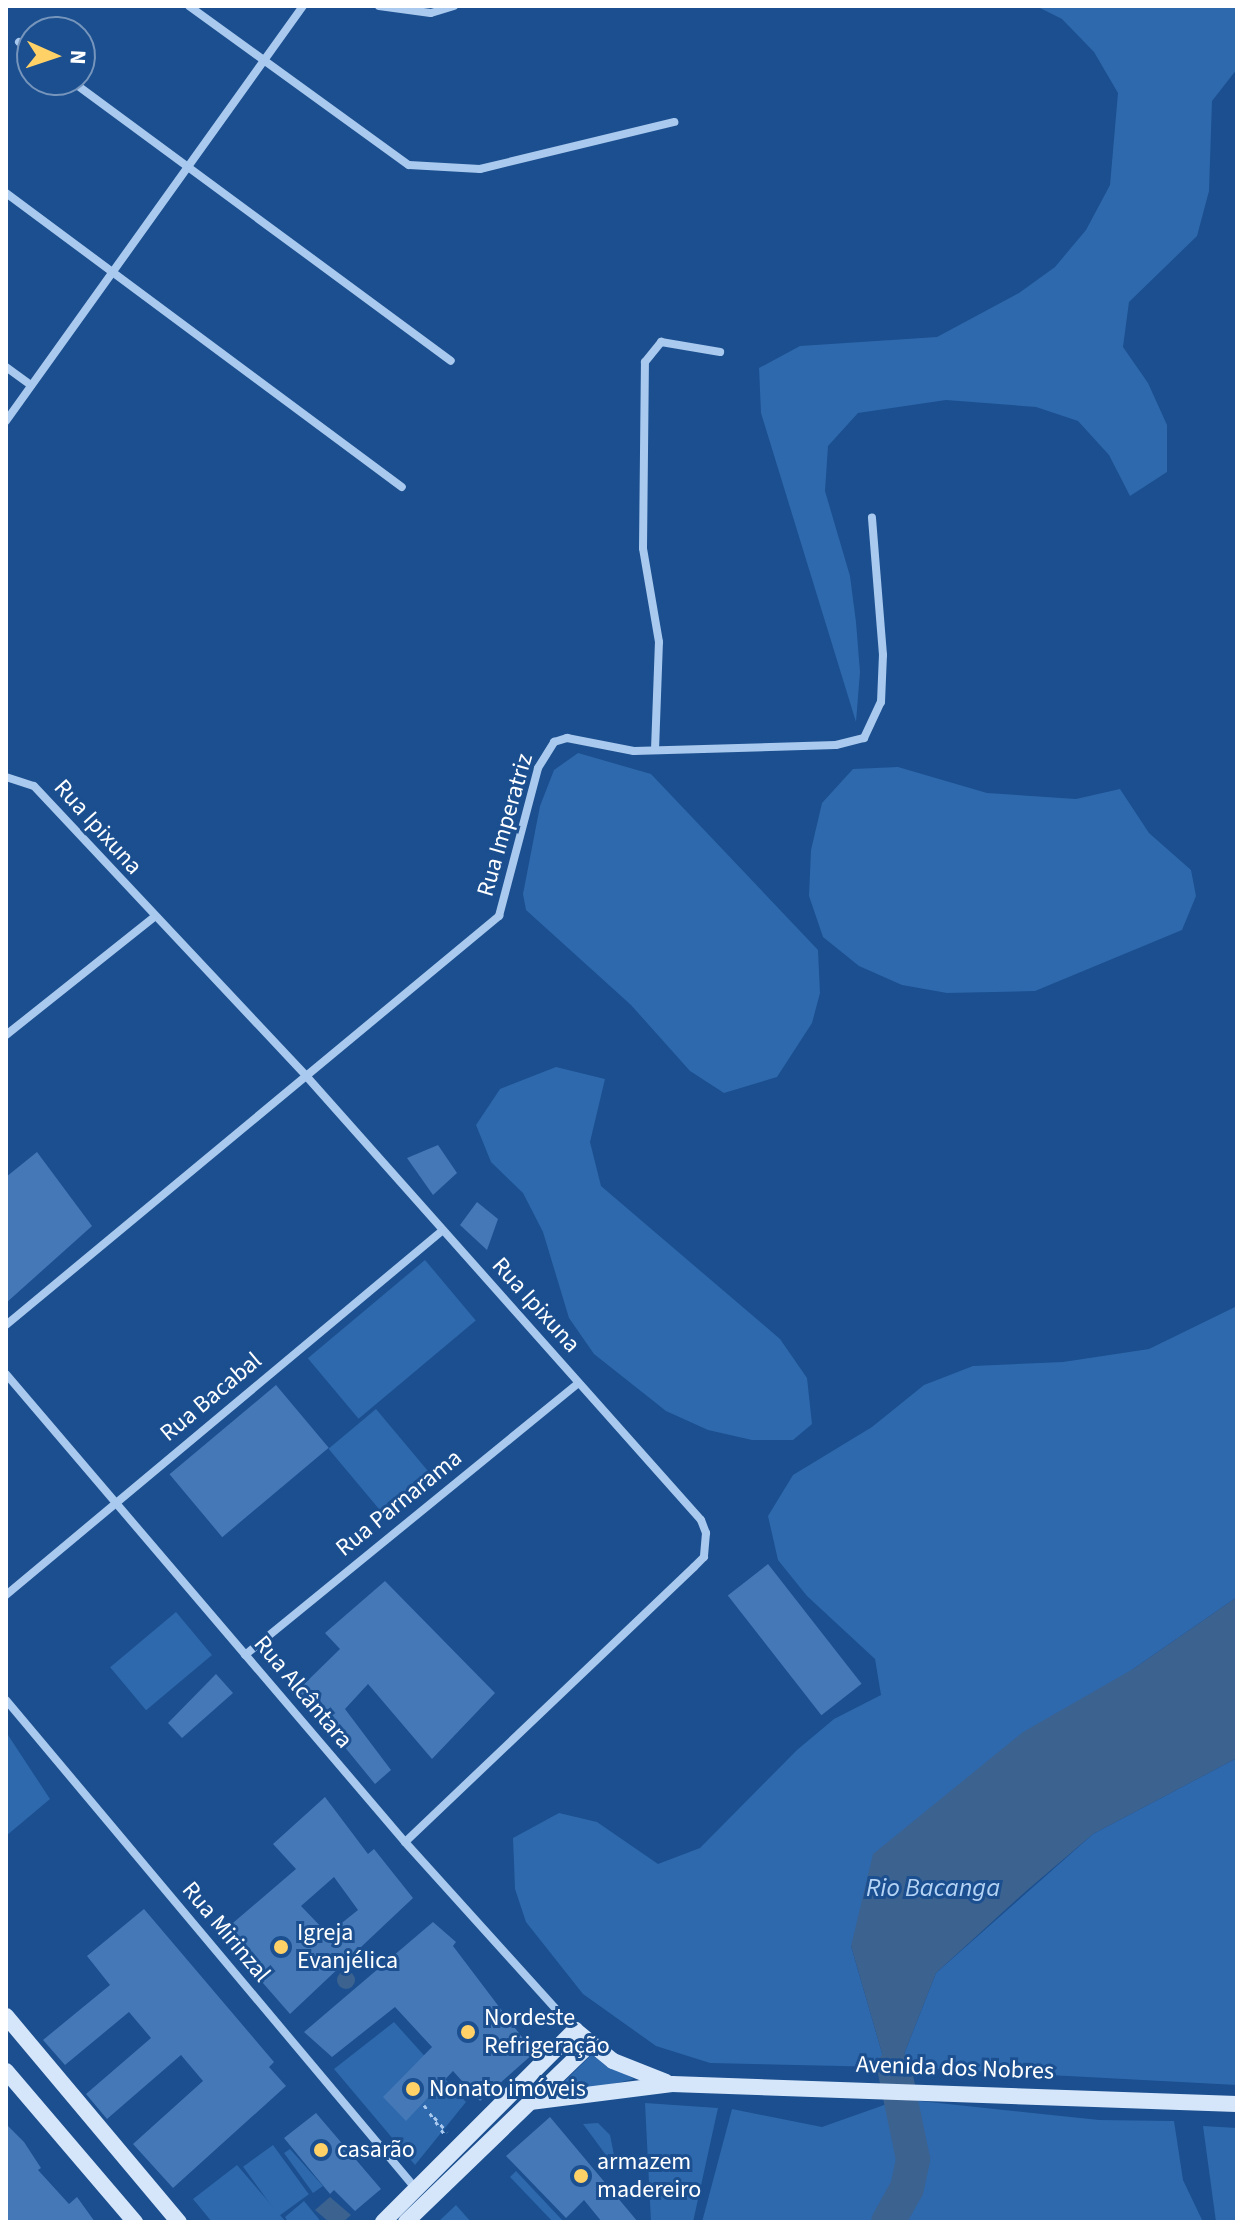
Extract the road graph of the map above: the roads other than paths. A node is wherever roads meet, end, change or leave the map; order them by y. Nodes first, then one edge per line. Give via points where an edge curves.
1 (189, 6) edge
2 (303, 6) edge
3 (379, 6) edge
4 (454, 6) edge
5 (264, 64) junction
6 (91, 96) edge
7 (674, 122) dead end
8 (188, 169) junction
9 (6, 193) edge
10 (113, 272) junction
11 (720, 352) dead end
12 (451, 361) dead end
13 (6, 367) edge
14 (31, 385) junction
15 (6, 421) edge
16 (402, 487) dead end
17 (872, 517) dead end
18 (655, 750) junction
19 (6, 777) edge
20 (153, 918) junction
21 (6, 1035) edge
22 (308, 1078) junction
23 (443, 1230) junction
24 (6, 1325) edge
25 (6, 1374) edge
26 (578, 1383) junction
27 (116, 1503) junction
28 (6, 1595) edge
29 (245, 1655) junction
30 (6, 1700) edge
31 (405, 1842) junction
32 (6, 2016) edge
33 (575, 2030) junction
34 (589, 2045) junction
35 (6, 2071) edge
36 (672, 2084) junction
37 (530, 2102) junction
38 (1237, 2104) edge
39 (416, 2189) junction
40 (135, 2222) edge
41 (179, 2222) edge
42 (383, 2222) edge
43 (406, 2222) edge

1 - 5 street
2 - 5 street
3 - 4 street via 431,13
5 - 7 street via 409,165 422,167 480,169
5 - 8 street
6 - 8 street
8 - 10 street
8 - 12 street
9 - 10 street
10 - 14 street
10 - 16 street
11 - 18 street via 661,342 645,362 643,548 659,642
13 - 14 street
14 - 15 street
17 - 18 street, Rua Imperatriz via 883,655 881,702 864,738 836,745
18 - 22 street, Rua Imperatriz via 567,738 549,745 538,768 499,916
19 - 20 street, Rua Ipixuna via 34,786
20 - 21 street
20 - 22 street, Rua Ipixuna
22 - 23 street, Rua Ipixuna
22 - 24 street, Rua Imperatriz
23 - 26 street, Rua Ipixuna
23 - 27 street, Rua Bacabal
25 - 27 street, Rua Alcântara
26 - 29 street, Rua Parnarama
26 - 31 street, Rua Ipixuna via 701,1520 704,1557
27 - 28 street, Rua Bacabal
27 - 29 street, Rua Alcântara
29 - 31 street, Rua Alcântara
30 - 39 street, Rua Mirinzal
31 - 33 street, Rua Alcântara
32 - 41 main road
33 - 34 main road, Avenida dos Nobres
33 - 39 main road
34 - 36 main road, Avenida dos Nobres via 628,2069
34 - 37 main road
35 - 40 main road
36 - 37 main road, Avenida dos Nobres
36 - 38 main road, Avenida dos Nobres
37 - 43 main road
39 - 42 main road

